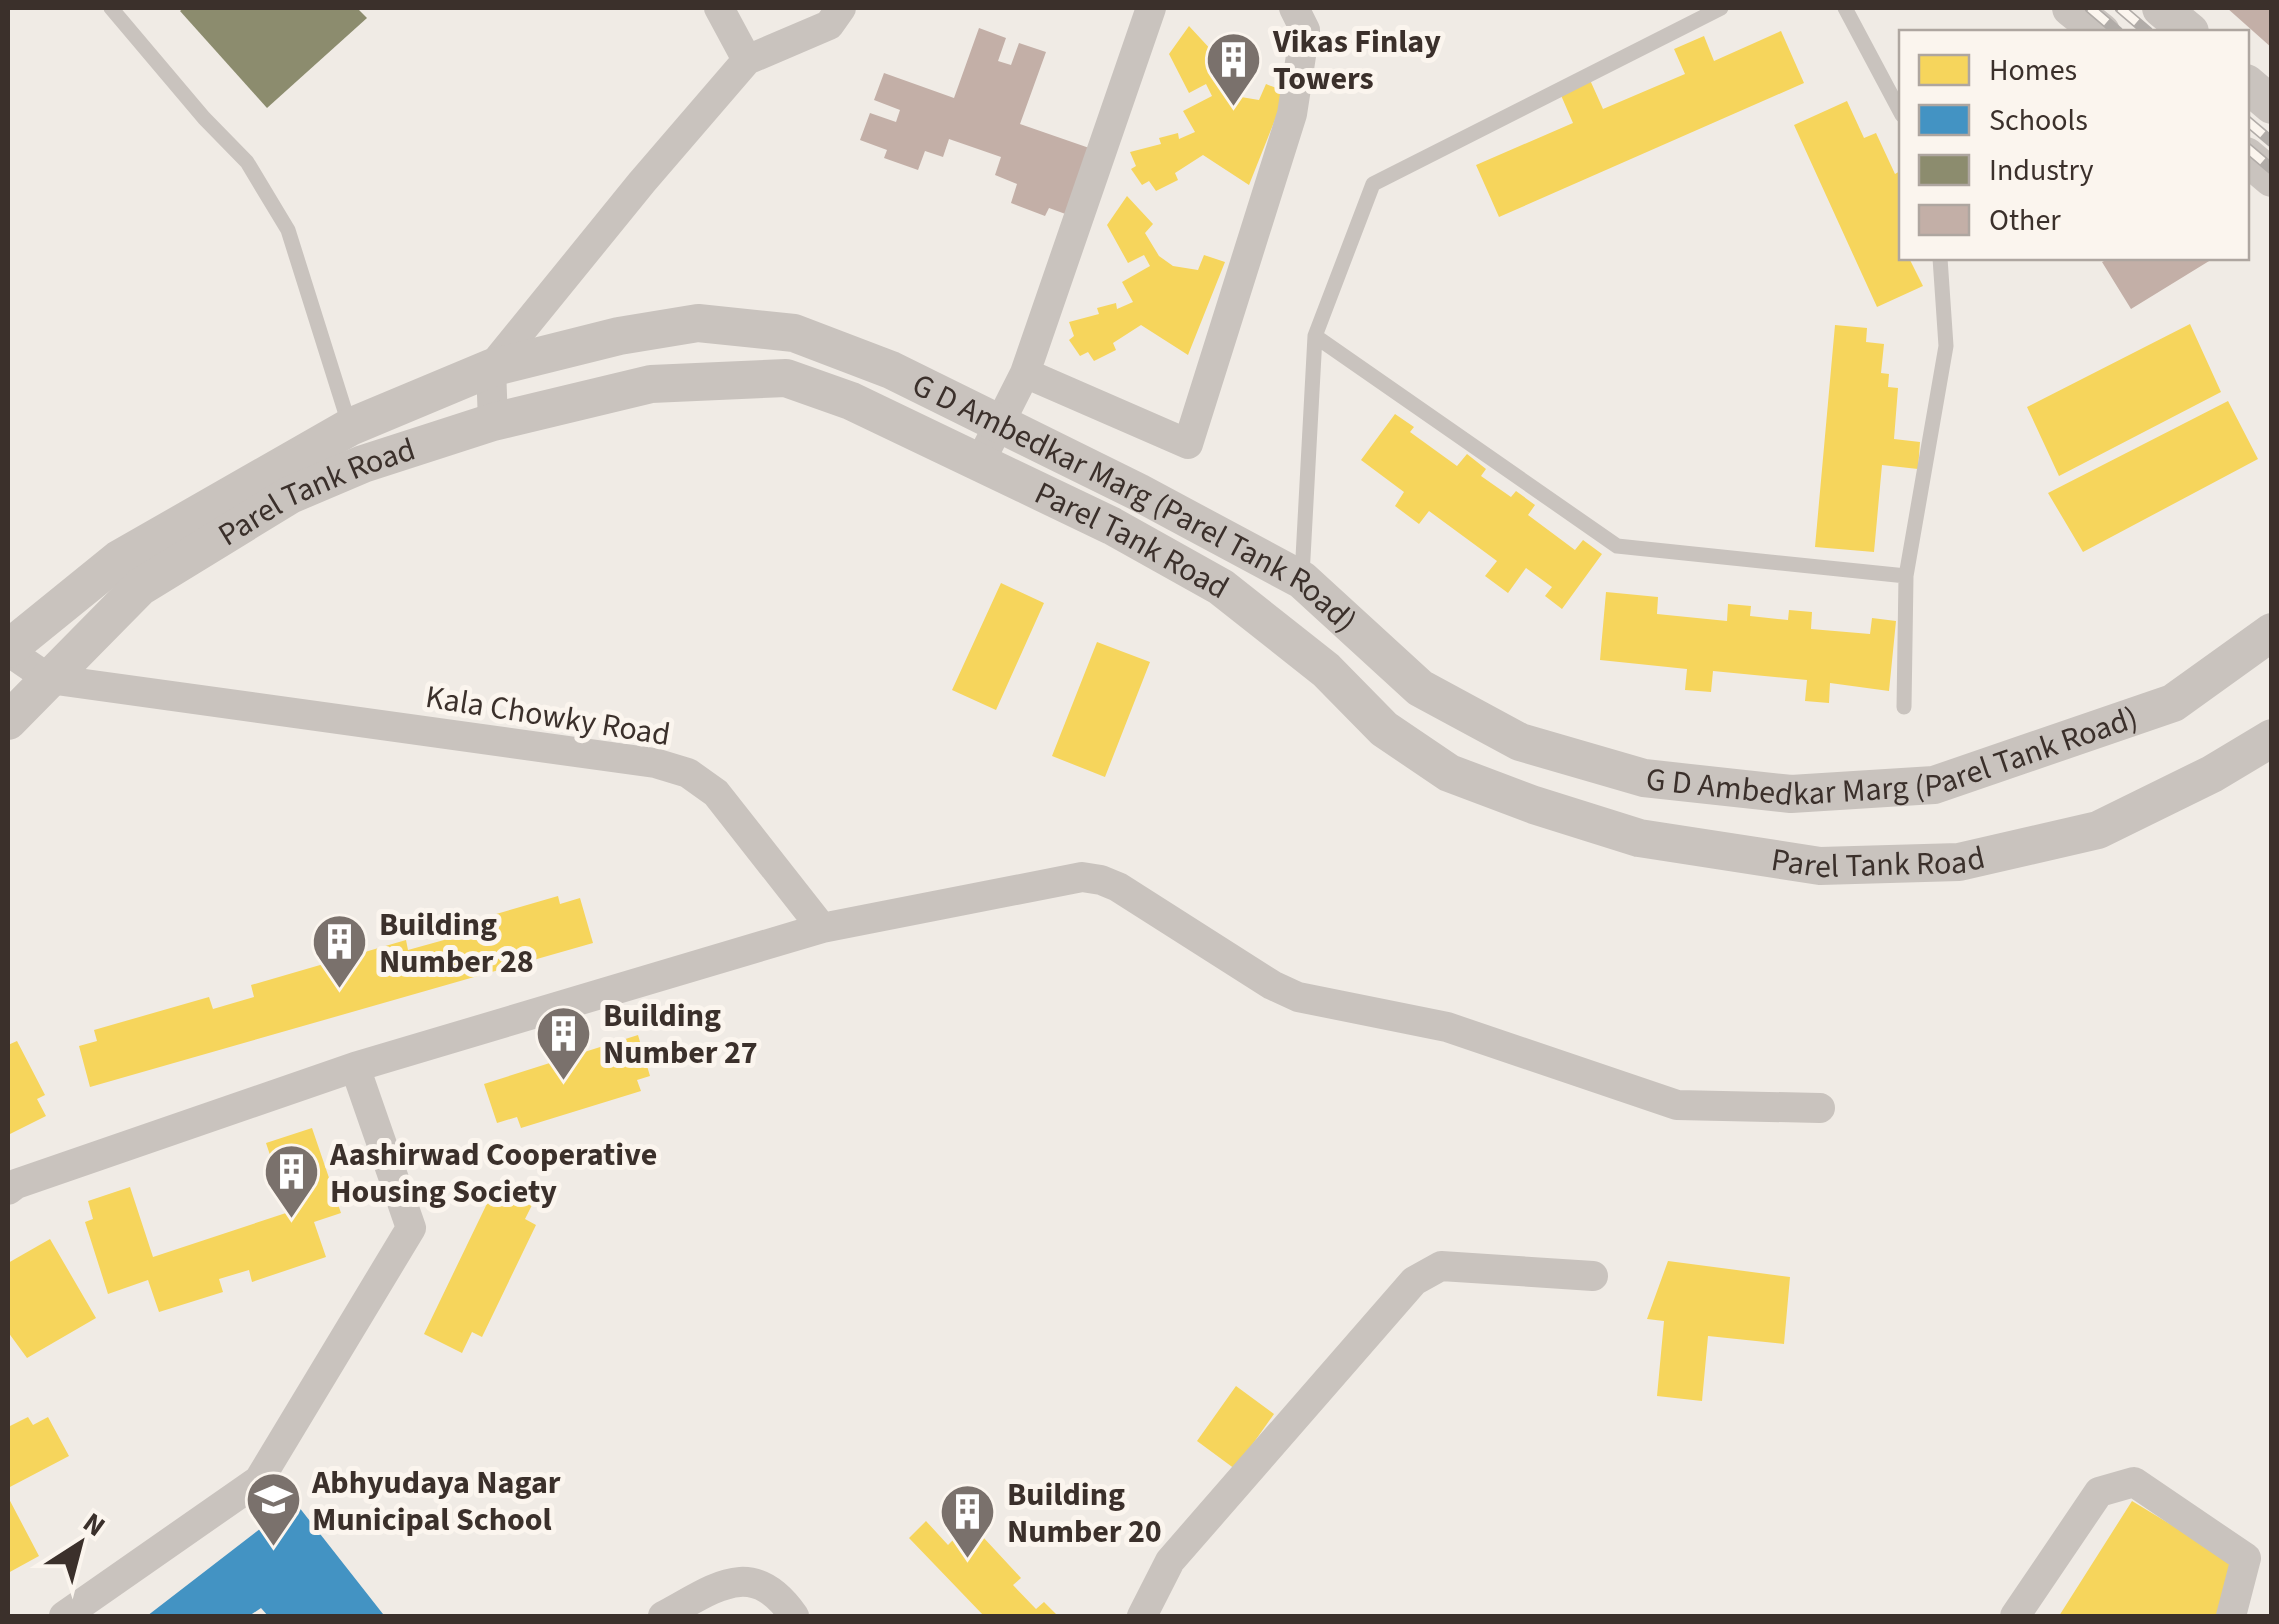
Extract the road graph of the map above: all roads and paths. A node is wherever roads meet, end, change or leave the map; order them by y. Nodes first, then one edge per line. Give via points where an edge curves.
1 (111, 8) edge
2 (719, 8) edge
3 (841, 8) edge
4 (1151, 8) edge
5 (1294, 8) edge
6 (1721, 8) edge
7 (1844, 8) edge
8 (2071, 8) edge
9 (2098, 30) edge
10 (747, 60) junction
11 (2249, 85) edge
12 (2272, 104) edge
13 (1899, 109) edge
14 (2249, 159) edge
15 (2272, 178) edge
16 (1940, 260) edge
17 (1315, 336) junction
18 (490, 368) junction
19 (1025, 374) junction
20 (493, 422) junction
21 (1001, 424) junction
22 (350, 427) junction
23 (364, 464) junction
24 (979, 464) junction
25 (1247, 549) junction
26 (1906, 576) junction
27 (1302, 580) junction
28 (1221, 587) junction
29 (2272, 632) edge
30 (8, 650) edge
31 (49, 678) junction
32 (1904, 707) dead end
33 (8, 721) edge
34 (2272, 738) edge
35 (822, 928) junction
36 (355, 1067) junction
37 (1820, 1108) dead end
38 (8, 1190) edge
39 (1592, 1276) dead end
40 (64, 1616) edge
41 (663, 1616) edge
42 (794, 1616) edge
43 (1142, 1616) edge
44 (2015, 1616) edge
45 (2231, 1616) edge

1 - 22 lane via 247,162 288,230
2 - 10 street
3 - 10 street via 829,26
4 - 19 street
5 - 19 street via 1305,30 1292,114 1188,444
6 - 17 lane via 1373,184
7 - 13 lane
8 - 9 street
10 - 18 street
11 - 12 street
14 - 15 street
16 - 26 lane via 1946,346
17 - 26 lane via 1617,546
17 - 27 lane
18 - 20 street
18 - 21 street, G D Ambedkar Marg (Parel Tank Road) via 698,323 794,333 891,370
18 - 22 street, G D Ambedkar Marg (Parel Tank Road)
19 - 21 street
20 - 23 street, Parel Tank Road
20 - 24 street, Parel Tank Road via 651,384 786,378 850,401
21 - 24 street
21 - 25 street, G D Ambedkar Marg (Parel Tank Road)
22 - 23 street
22 - 30 street, G D Ambedkar Marg (Parel Tank Road) via 118,558
23 - 31 street, Parel Tank Road via 290,495 140,586
24 - 28 street, Parel Tank Road
25 - 27 street, G D Ambedkar Marg (Parel Tank Road)
25 - 28 street
26 - 32 lane
27 - 29 street, G D Ambedkar Marg (Parel Tank Road) via 1420,688 1520,742 1644,778 1791,794 1934,785 2173,703
28 - 34 street, Parel Tank Road via 1326,670 1384,729 1449,773 1640,838 1820,866 1959,862 2098,830
30 - 31 street, Kala Chowky Road
31 - 33 street, Parel Tank Road
31 - 35 street, Kala Chowky Road via 655,763 688,773 716,793
35 - 36 street
35 - 37 street via 1082,877 1101,880 1298,997 1446,1026 1677,1105
36 - 38 street
36 - 40 street via 411,1228 259,1480
39 - 43 street via 1442,1266 1414,1281 1170,1561
41 - 42 street via 743,1580 765,1586
44 - 45 street via 2099,1492 2134,1482 2246,1558

